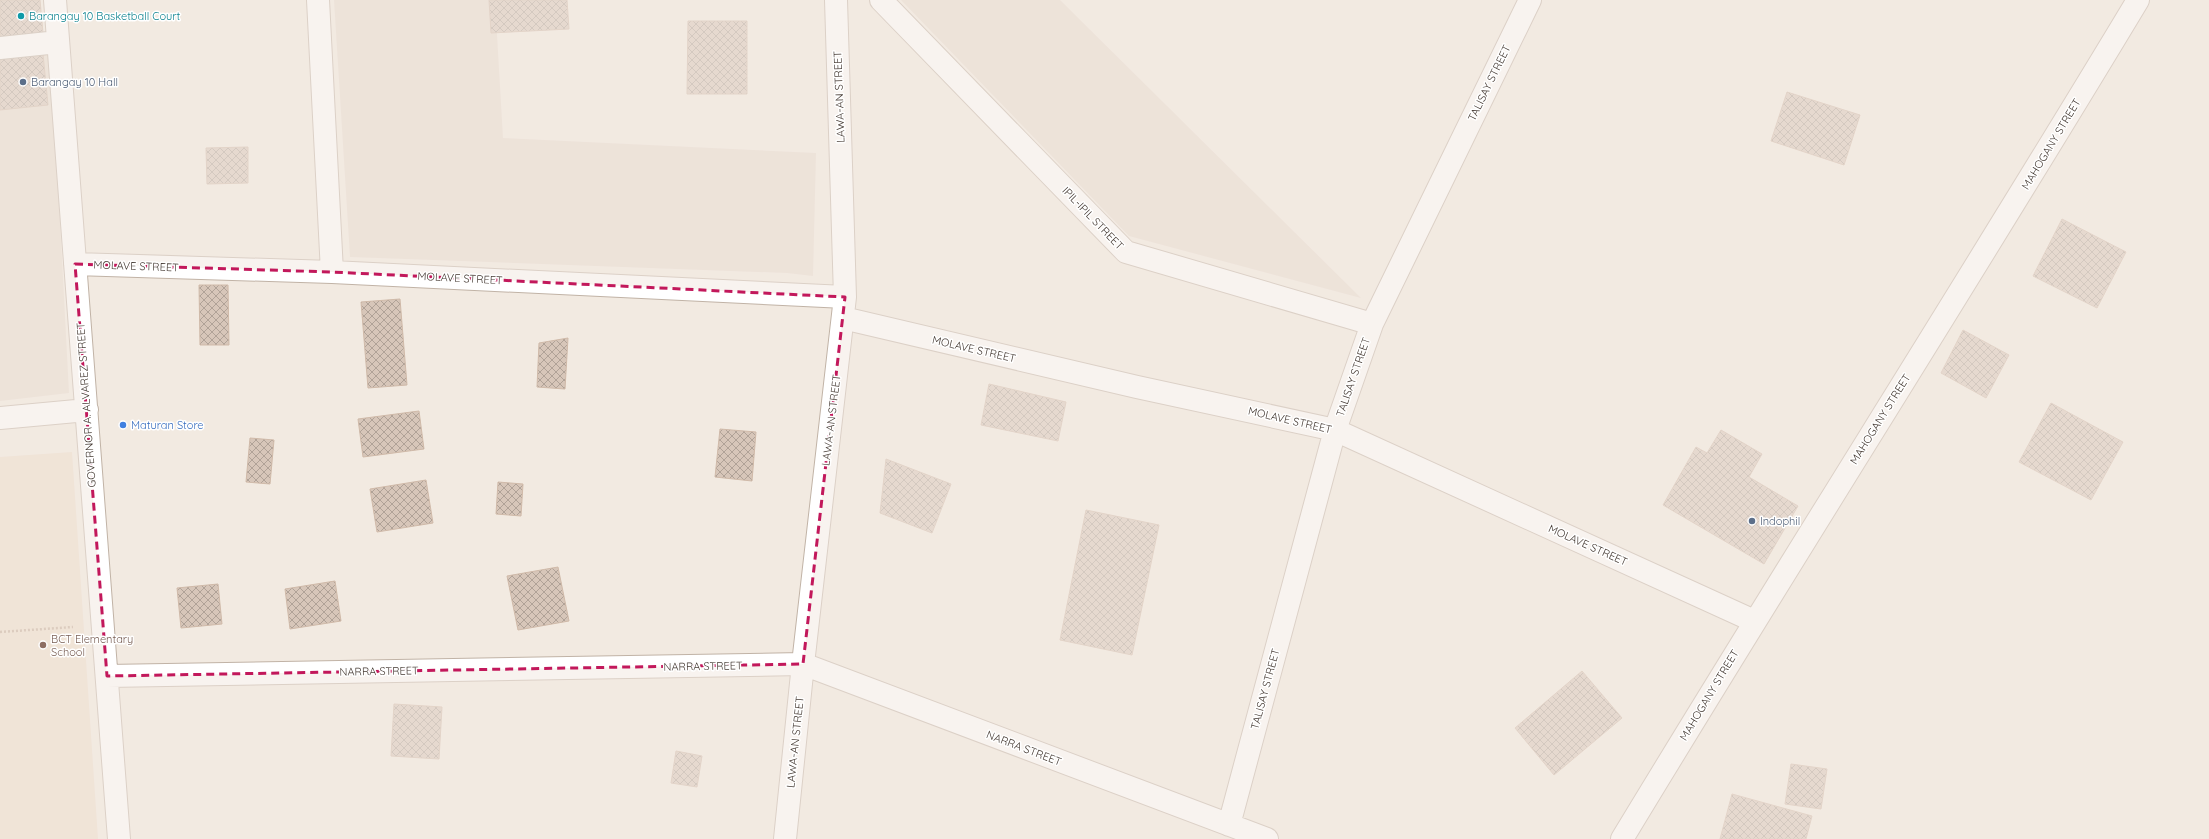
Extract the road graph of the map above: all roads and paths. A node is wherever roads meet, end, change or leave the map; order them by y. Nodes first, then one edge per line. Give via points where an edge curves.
1 (55, 0) edge
2 (318, 0) edge
3 (836, 0) edge
4 (881, 0) edge
5 (1530, 0) edge
6 (2138, 0) edge
7 (58, 42) junction
8 (0, 48) edge
9 (75, 264) junction
10 (332, 272) junction
11 (844, 308) junction
12 (1372, 324) junction
13 (87, 410) junction
14 (0, 418) edge
15 (1335, 430) junction
16 (1754, 621) junction
17 (103, 625) junction
18 (0, 632) edge
19 (802, 664) junction
20 (107, 676) junction
21 (1229, 825) junction
22 (119, 839) edge
23 (785, 839) edge
24 (1267, 839) edge
25 (1622, 839) edge

1 - 7 street, GOVERNOR A. ALVAREZ STREET
2 - 10 street
3 - 11 street, LAWA-AN STREET
4 - 12 street, IPIL-IPIL STREET via 1126,252
5 - 12 street, TALISAY STREET
6 - 16 street, MAHOGANY STREET via 2025,187
7 - 8 street
7 - 9 street, GOVERNOR A. ALVAREZ STREET
9 - 10 street, MOLAVE STREET
9 - 13 street, GOVERNOR A. ALVAREZ STREET
10 - 11 street, MOLAVE STREET
11 - 15 street, MOLAVE STREET via 1137,387
11 - 19 street, LAWA-AN STREET
12 - 15 street, TALISAY STREET
13 - 14 street
13 - 17 street, GOVERNOR A. ALVAREZ STREET
15 - 16 street, MOLAVE STREET
15 - 21 street, TALISAY STREET
16 - 25 street, MAHOGANY STREET
17 - 18 path
17 - 20 street, GOVERNOR A. ALVAREZ STREET
19 - 20 street, NARRA STREET
19 - 21 street, NARRA STREET
19 - 23 street, LAWA-AN STREET
20 - 22 street, GOVERNOR A. ALVAREZ STREET
21 - 24 street, NARRA STREET

